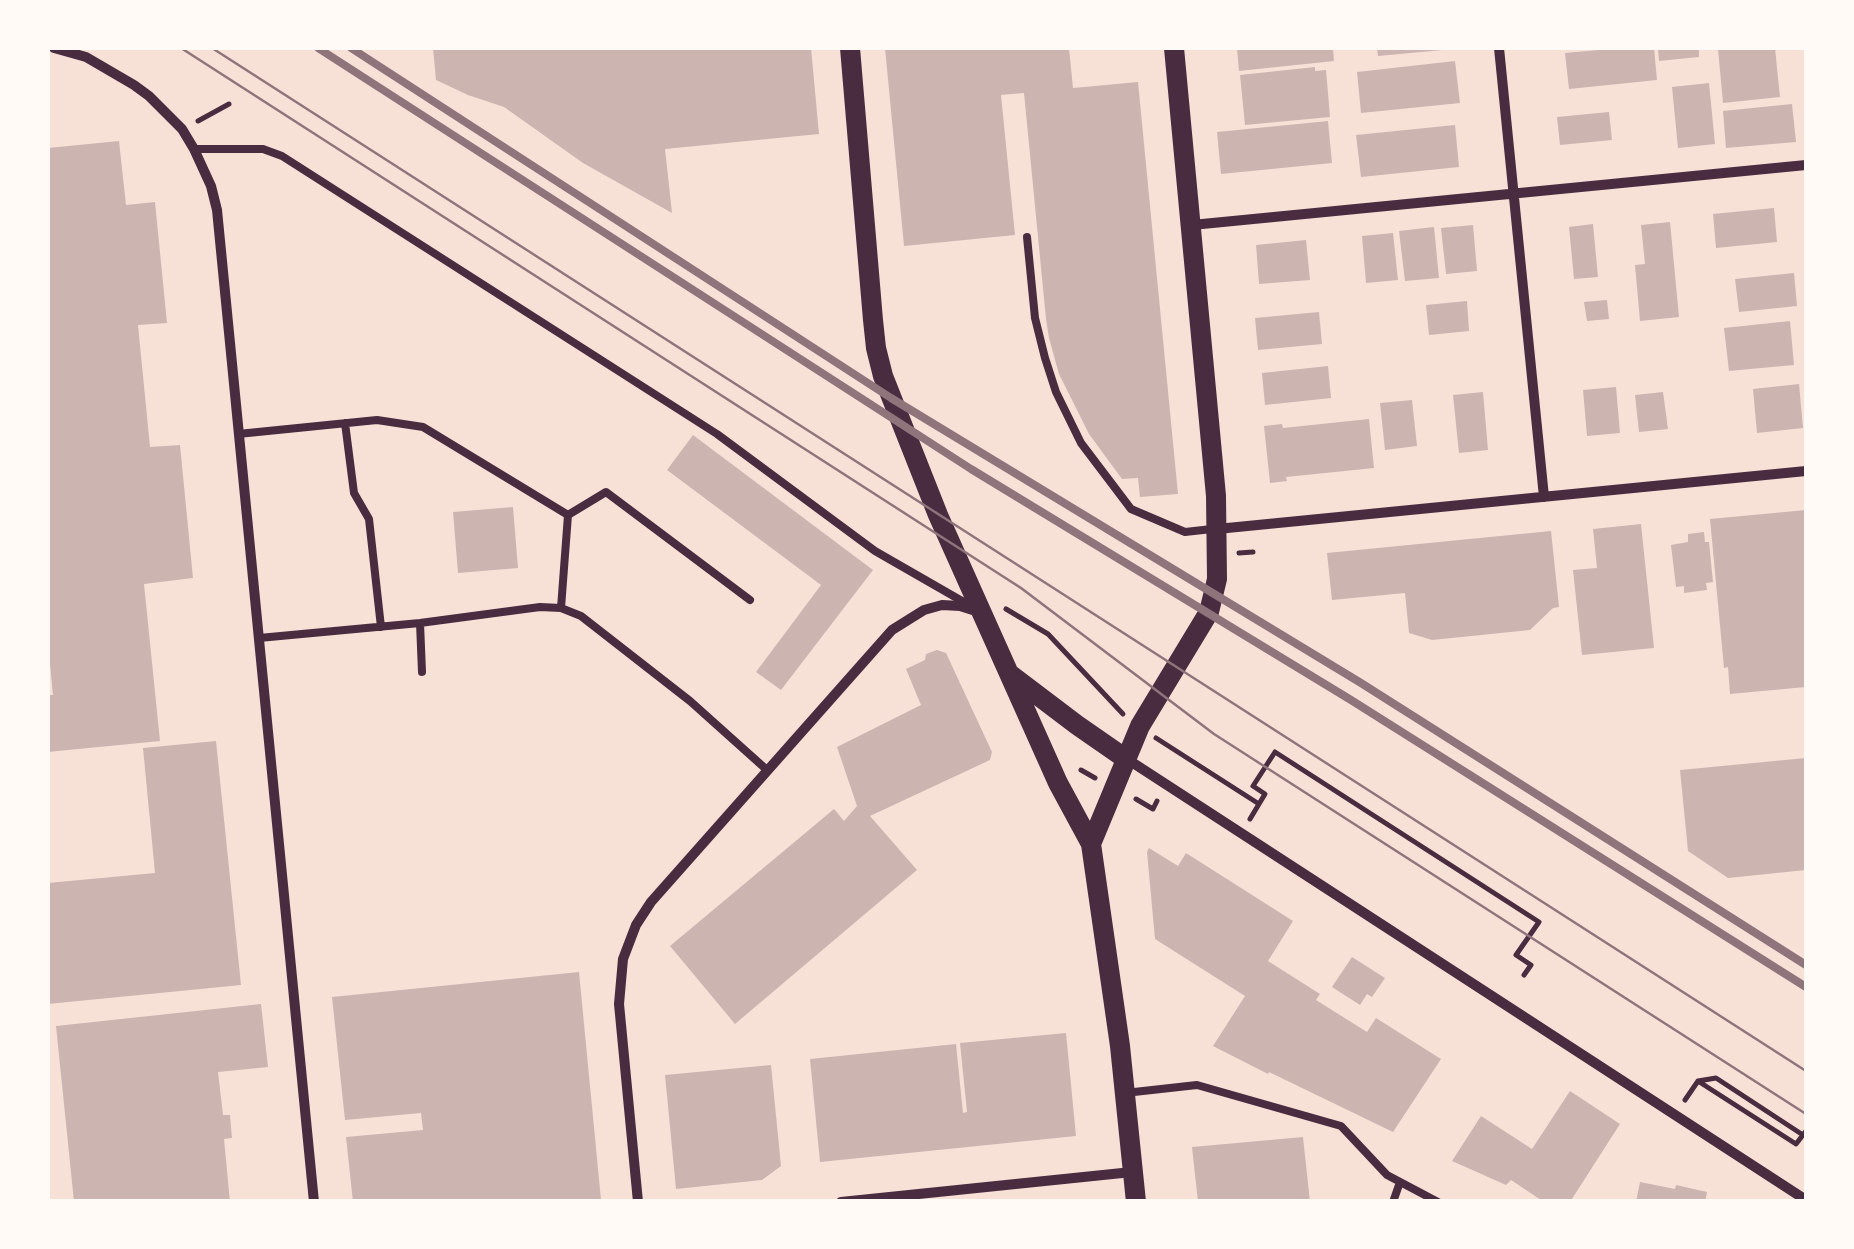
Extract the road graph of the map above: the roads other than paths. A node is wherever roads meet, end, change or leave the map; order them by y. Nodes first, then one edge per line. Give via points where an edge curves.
1 (54, 48) edge
2 (850, 48) edge
3 (1174, 48) edge
4 (1499, 48) edge
5 (194, 149) junction
6 (1806, 165) edge
7 (1513, 194) junction
8 (1192, 225) junction
9 (1027, 238) dead end
10 (345, 423) junction
11 (238, 434) junction
12 (1806, 470) edge
13 (1544, 496) junction
14 (568, 514) junction
15 (1217, 529) junction
16 (750, 600) dead end
17 (562, 608) junction
18 (983, 613) junction
19 (420, 623) junction
20 (381, 626) junction
21 (259, 638) junction
22 (422, 672) dead end
23 (1009, 673) junction
24 (1126, 759) junction
25 (767, 770) junction
26 (1091, 844) junction
27 (1125, 1093) junction
28 (1133, 1172) junction
29 (1400, 1182) junction
30 (1806, 1200) edge
31 (314, 1202) edge
32 (638, 1202) edge
33 (841, 1202) edge
34 (1136, 1202) edge
35 (1393, 1202) edge
36 (1438, 1202) edge

1 - 5 street via 86,57 134,85
2 - 18 main road via 876,348 938,515
3 - 8 main road
4 - 7 street
5 - 11 street via 217,210
5 - 18 lane via 263,149 282,156 717,434 875,551
6 - 7 street
7 - 8 street
7 - 13 street
8 - 15 main road
9 - 15 lane via 1044,358 1081,443 1131,509 1185,532
10 - 11 lane
10 - 14 lane via 423,427
10 - 20 lane via 354,493 369,518
11 - 21 street
12 - 13 street
13 - 15 street
14 - 16 lane via 606,492
14 - 17 lane
15 - 24 main road via 1217,579 1208,612
17 - 19 lane
17 - 25 lane via 582,616 690,700
18 - 23 main road
18 - 25 street via 942,605 904,621
19 - 20 lane
19 - 22 lane
20 - 21 lane
21 - 31 street
23 - 24 main road
23 - 26 main road
24 - 26 main road
24 - 30 street
25 - 32 street via 652,902 623,959 619,1004
26 - 27 main road
27 - 28 main road
27 - 29 lane via 1197,1085 1341,1126
28 - 33 street
28 - 34 main road
29 - 35 lane
29 - 36 lane

